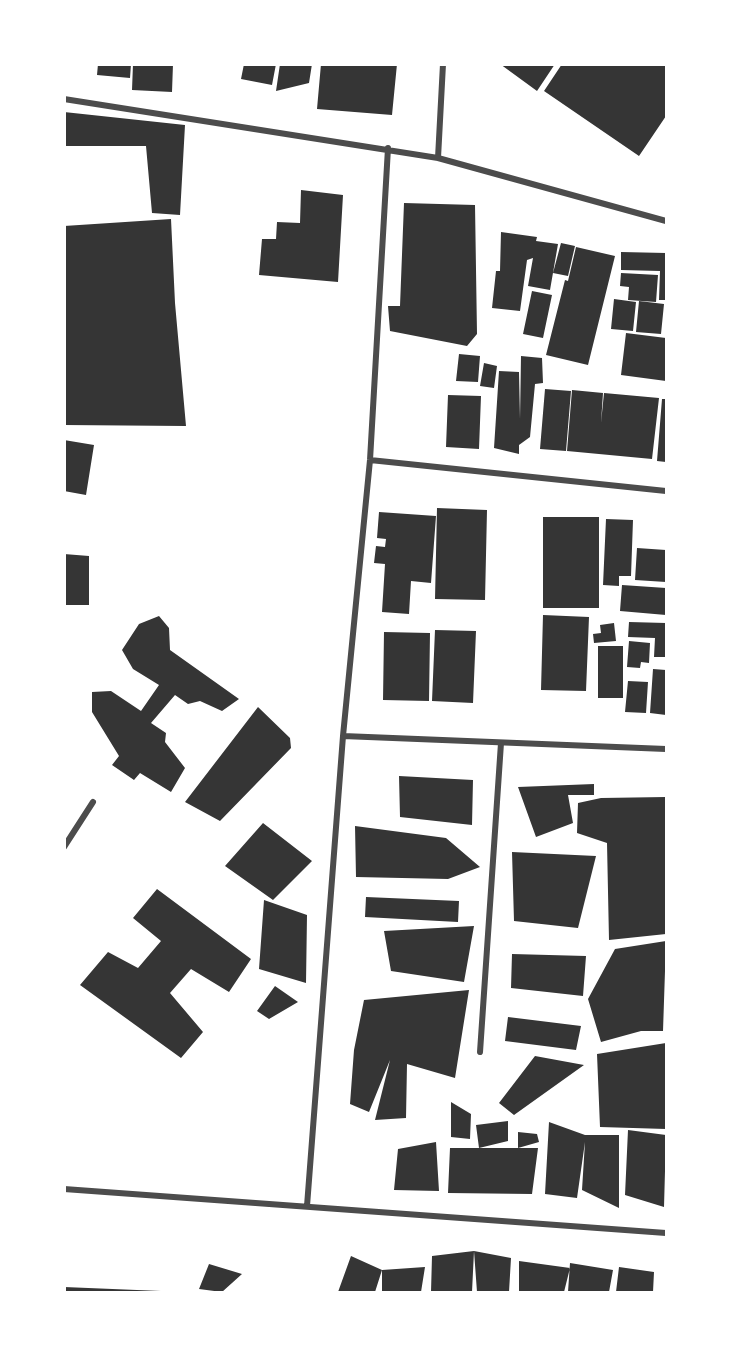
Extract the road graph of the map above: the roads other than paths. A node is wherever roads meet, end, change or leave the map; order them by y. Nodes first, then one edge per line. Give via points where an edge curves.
1 (443, 64) edge
2 (64, 99) edge
3 (388, 148) junction
4 (438, 158) junction
5 (666, 221) edge
6 (370, 460) junction
7 (666, 490) edge
8 (343, 736) junction
9 (501, 743) junction
10 (666, 749) edge
11 (93, 802) dead end
12 (64, 847) edge
13 (480, 1052) dead end
14 (64, 1189) edge
15 (307, 1206) junction
16 (666, 1233) edge

1 - 4 street
2 - 3 street
3 - 4 street
3 - 6 street
4 - 5 street
6 - 7 street
6 - 8 street
8 - 9 street
8 - 15 street
9 - 10 street
9 - 13 street
11 - 12 street
14 - 15 street
15 - 16 street

